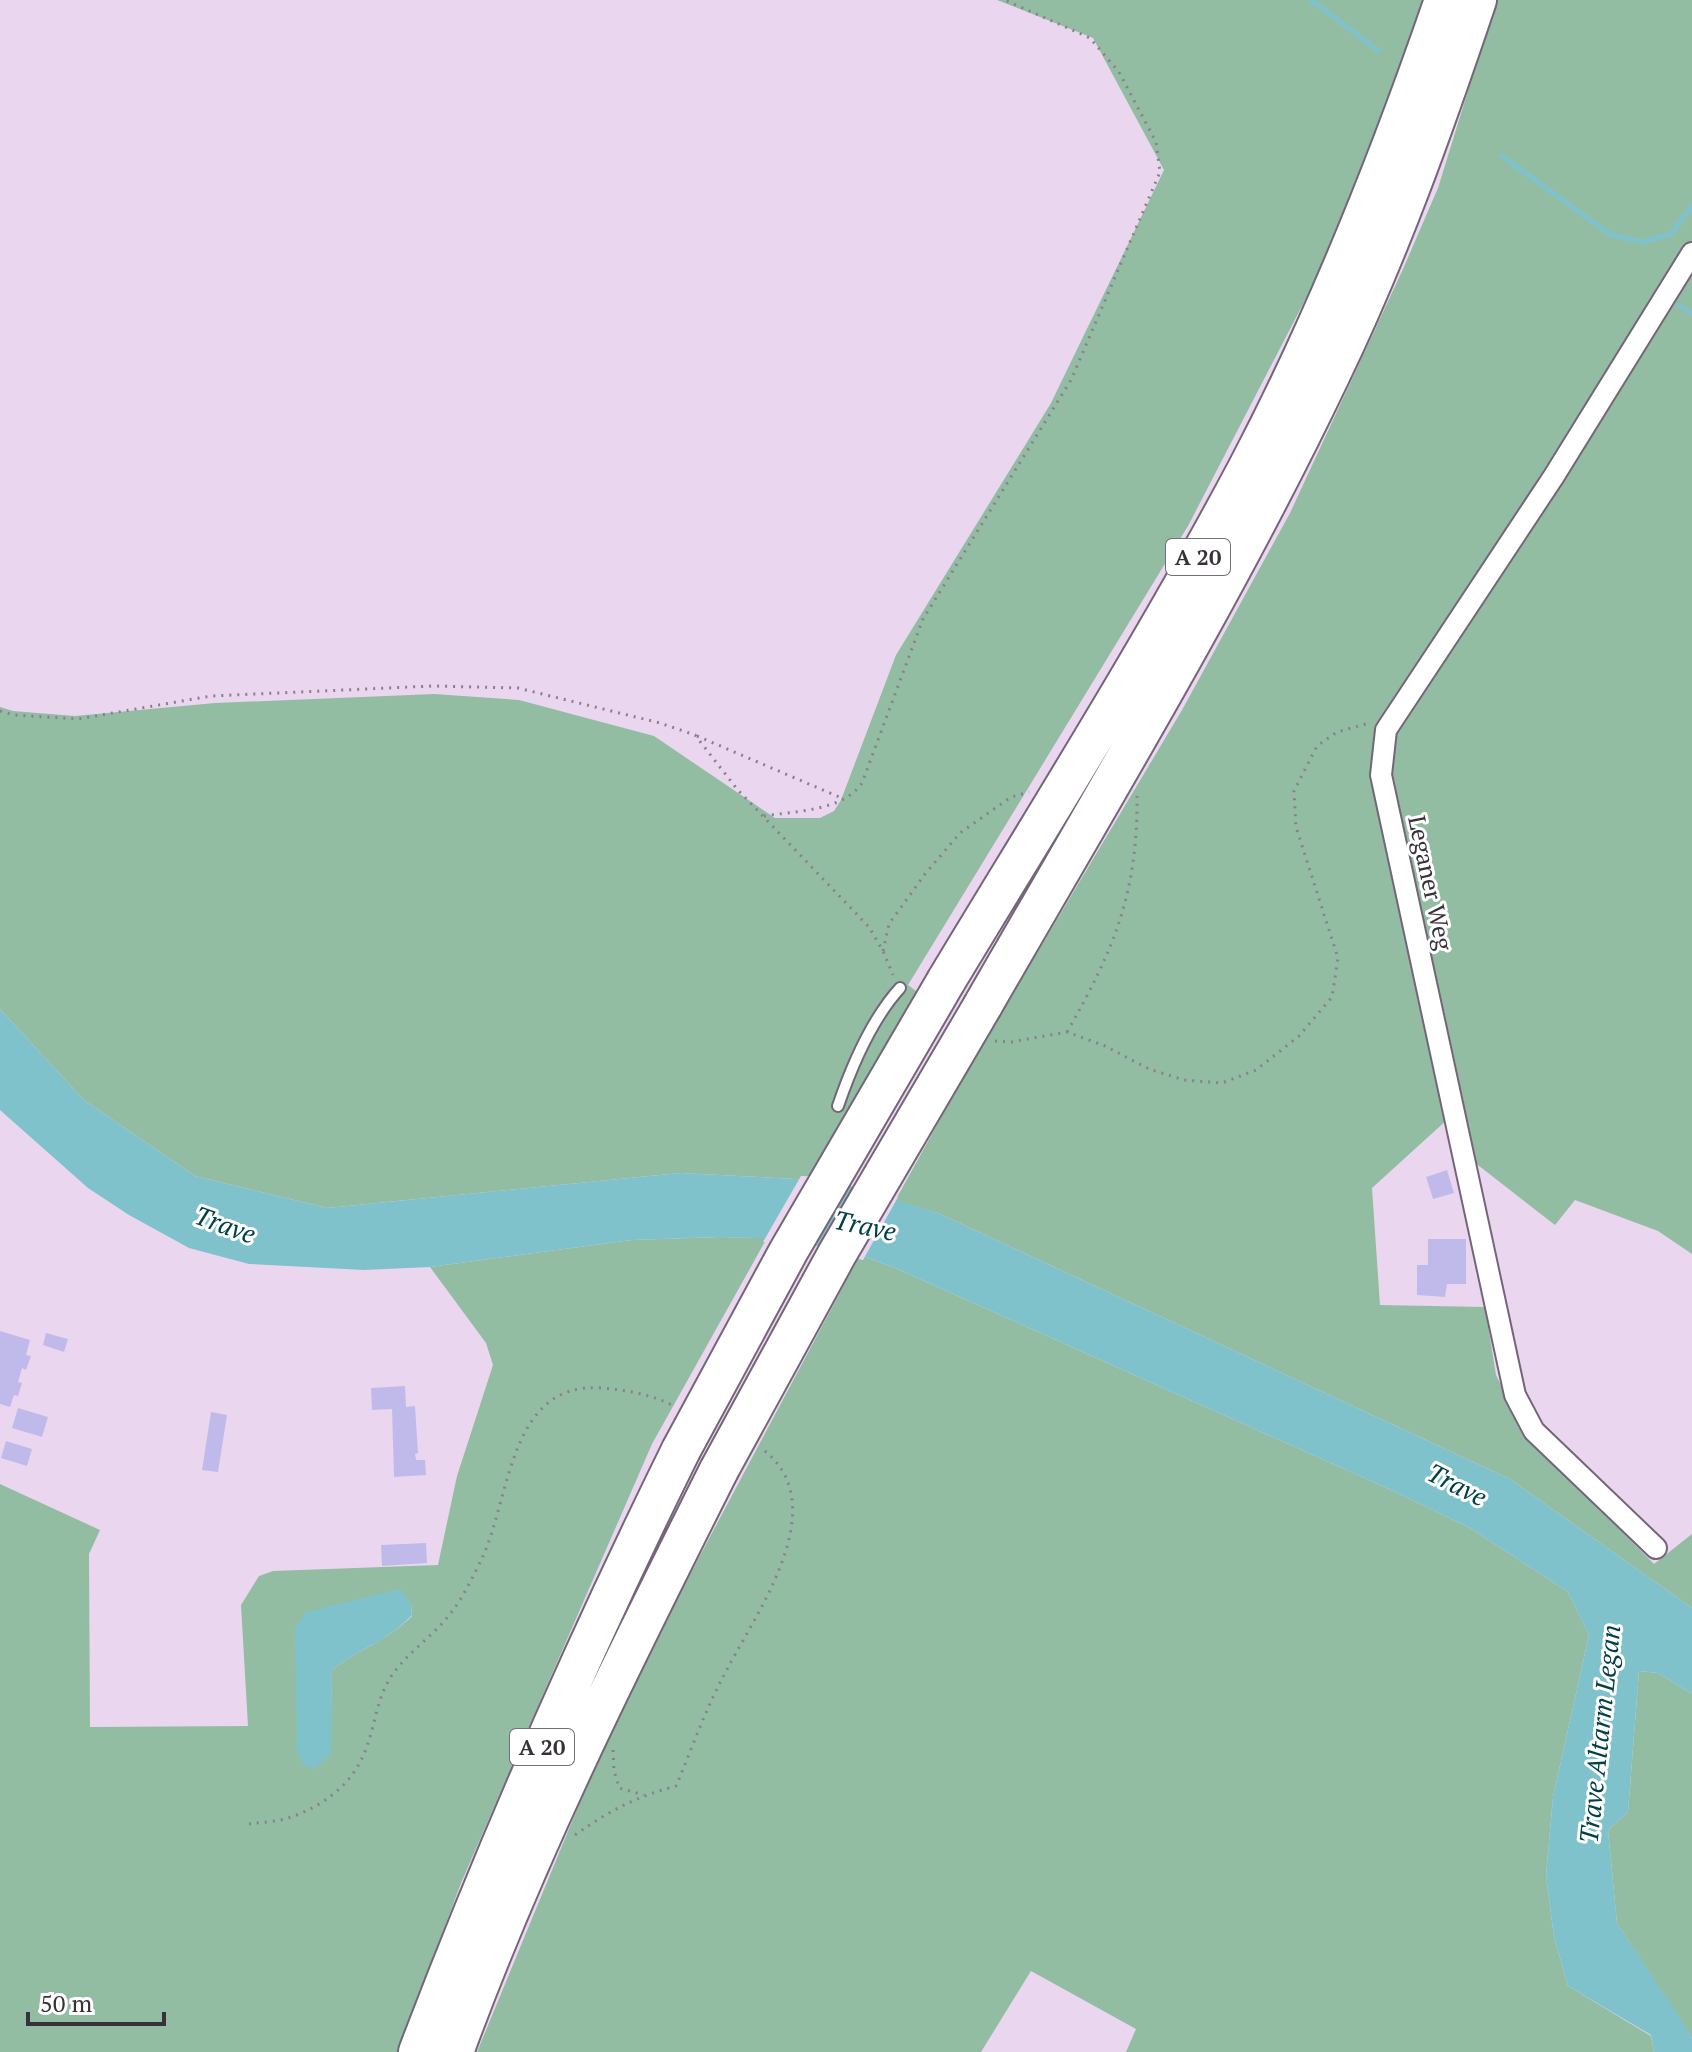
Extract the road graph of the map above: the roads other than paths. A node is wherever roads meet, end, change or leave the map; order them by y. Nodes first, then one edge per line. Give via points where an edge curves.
1 (1444, 0) edge
2 (1477, 0) edge
3 (1692, 253) edge
4 (900, 988) road end
5 (838, 1106) dead end
6 (1656, 1548) dead end
7 (418, 2052) edge
8 (454, 2052) edge

1 - 7 highway, A 20, bridge via 1355,238 1248,467 1151,642 788,1252 681,1450 547,1734
2 - 8 highway, A 20, bridge via 1387,249 1278,483 719,1470 581,1749
3 - 6 street, Leganer Weg via 1554,476 1386,730 1381,775 1515,1395 1534,1431
4 - 5 lane via 884,1006

